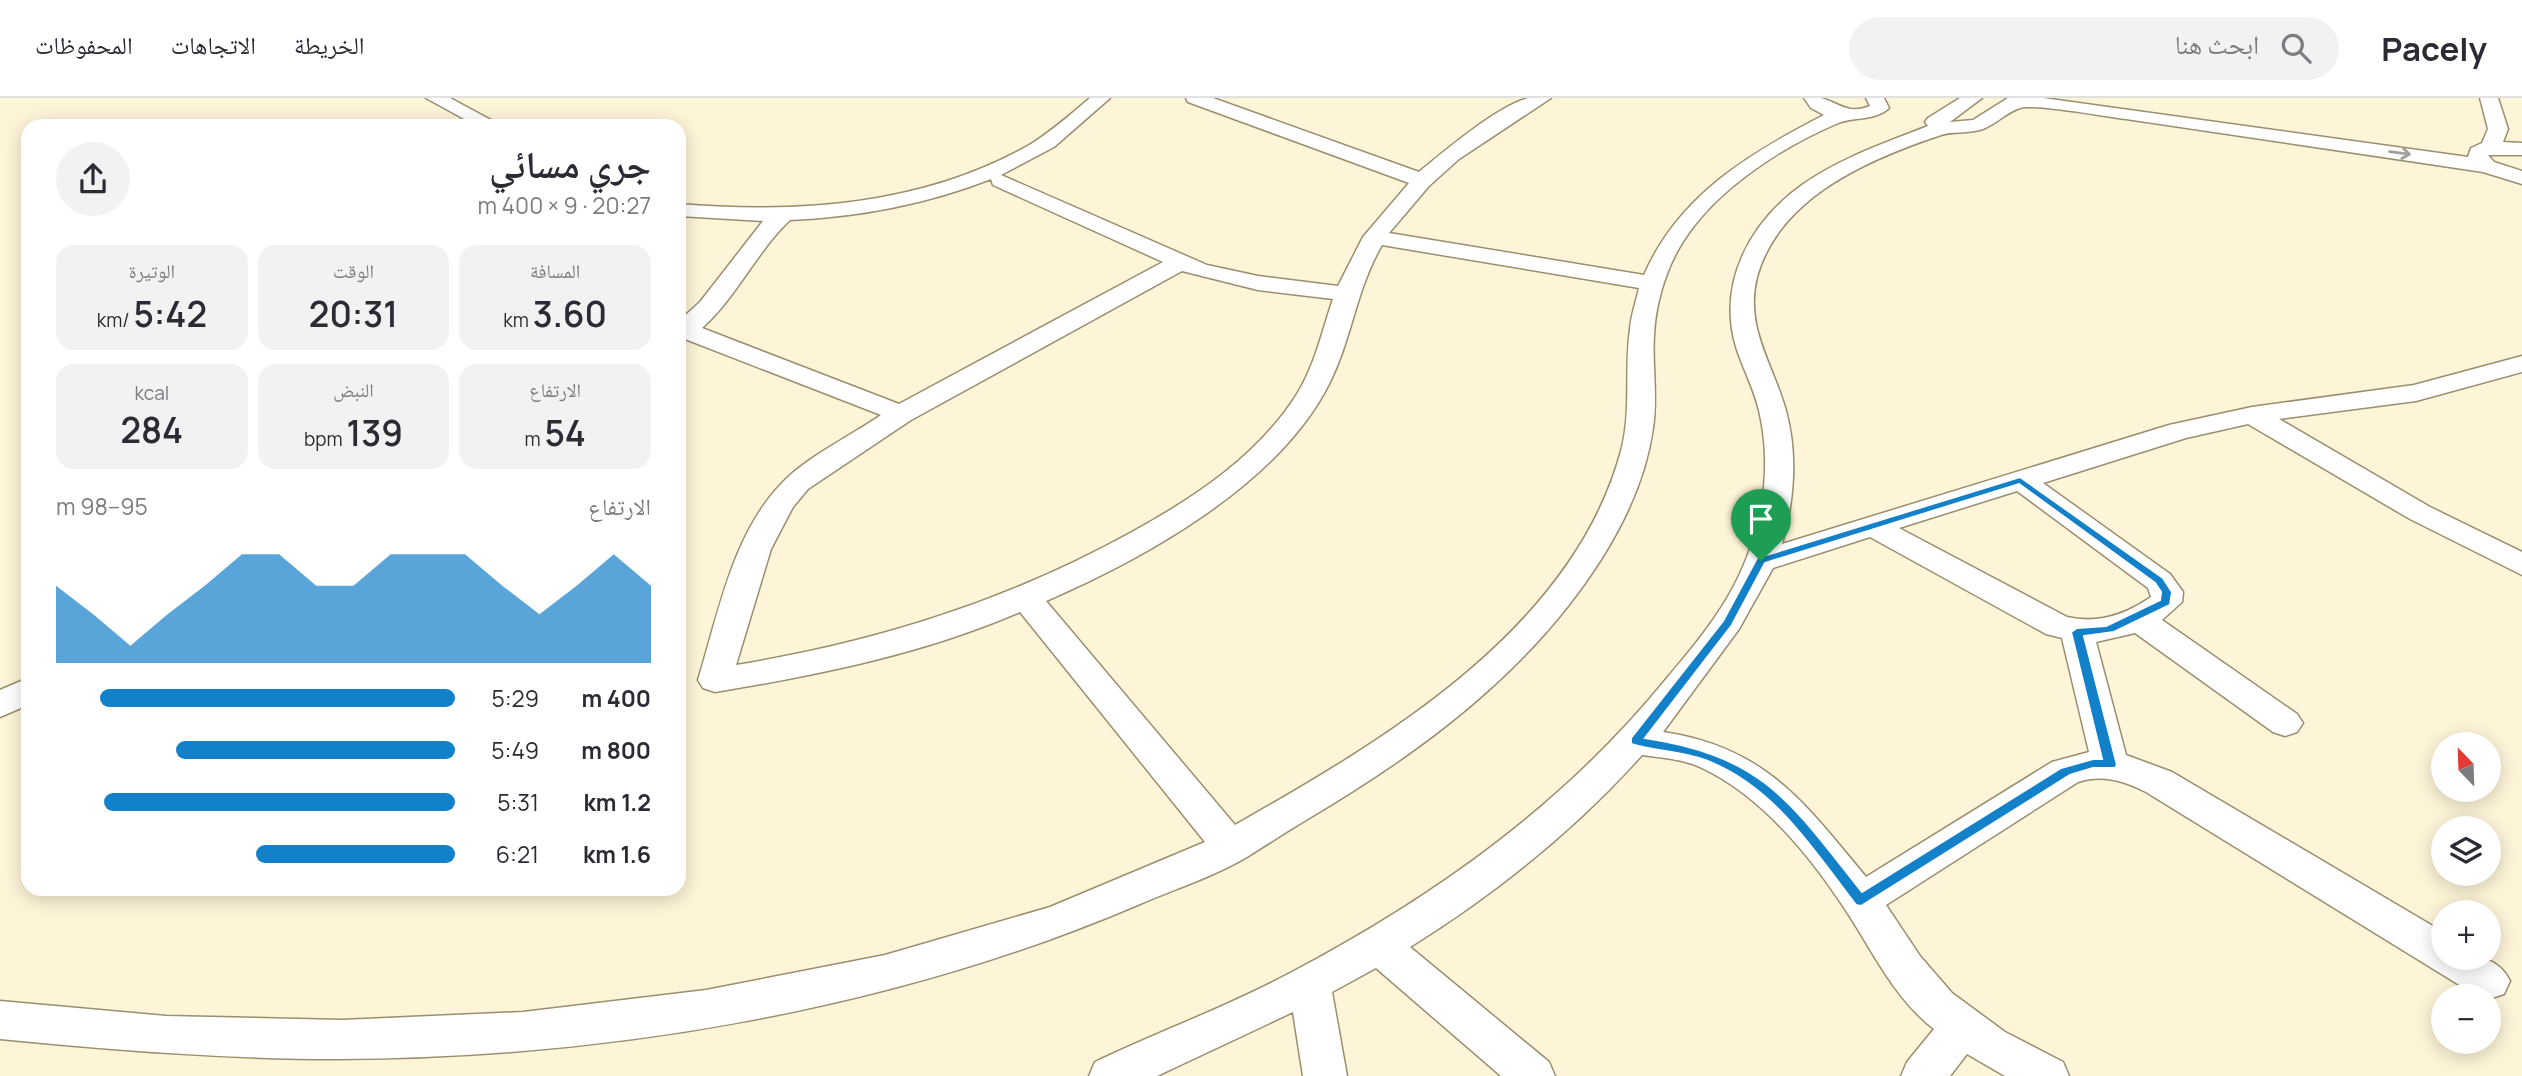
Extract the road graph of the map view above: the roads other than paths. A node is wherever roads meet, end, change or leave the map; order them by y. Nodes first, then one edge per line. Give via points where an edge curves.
1 (435, 98) edge
2 (1101, 98) edge
3 (1123, 98) edge
4 (1195, 98) edge
5 (1542, 98) edge
6 (1973, 98) edge
7 (2108, 98) edge
8 (2489, 98) edge
9 (2018, 100) edge
10 (1850, 106) edge
11 (478, 119) edge
12 (1933, 131) junction
13 (2522, 149) edge
14 (2487, 154) junction
15 (2522, 178) edge
16 (1000, 181) junction
17 (1423, 181) junction
18 (686, 211) edge
19 (782, 216) junction
20 (762, 231) junction
21 (1374, 236) junction
22 (1179, 263) junction
23 (1652, 283) junction
24 (1346, 294) junction
25 (686, 328) edge
26 (686, 333) edge
27 (2522, 364) edge
28 (901, 414) junction
29 (2252, 415) junction
30 (2020, 480) junction
31 (1872, 526) junction
32 (1761, 561) junction
33 (2522, 565) edge
34 (1027, 600) junction
35 (2137, 618) junction
36 (2077, 632) junction
37 (21, 694) edge
38 (0, 705) edge
39 (2285, 723) dead end
40 (1636, 741) junction
41 (2110, 765) junction
42 (1232, 848) junction
43 (1861, 900) junction
44 (1378, 945) junction
45 (2431, 946) edge
46 (2471, 970) edge
47 (2489, 981) dead end
48 (1309, 984) junction
49 (0, 1020) edge
50 (1962, 1027) junction
51 (1111, 1076) edge
52 (1325, 1076) edge
53 (1533, 1076) edge
54 (1923, 1076) edge
55 (2047, 1076) edge

1 - 11 street
2 - 19 street via 1039,148 973,179 855,207
3 - 16 street via 1060,151
4 - 17 street
5 - 17 street via 1480,134
6 - 12 street via 1936,120
7 - 14 street
8 - 14 street via 2498,129
9 - 12 street via 1962,129
9 -> 14 street
10 - 12 street
10 - 23 street via 1777,146 1722,184 1670,243
12 - 32 street via 1841,171 1803,194 1767,229 1749,262 1741,301 1742,323 1768,393 1779,445 1778,502
13 - 14 street
14 - 15 street
16 - 20 street via 888,214
16 - 22 street
17 - 21 street
18 - 19 street
19 - 20 street
20 - 25 street via 707,312
21 - 23 street
21 - 24 street
22 - 24 street via 1239,280
22 - 28 street
23 - 42 street via 1643,326 1638,440 1615,505 1579,567 1521,638 1434,718 1327,794
24 - 34 street via 1334,340 1311,392 1260,456 1180,517
26 - 28 street
27 - 29 street via 2416,393
28 - 34 street via 813,471 773,509 759,538 715,680 873,650
29 - 30 street via 2179,431
29 - 33 street via 2420,513
30 - 31 street
30 - 35 street via 2159,581 2166,602
31 - 32 street
31 - 36 street via 2049,622
32 - 40 street via 1728,622
34 - 42 street
35 - 36 street via 2095,633
35 - 39 street
36 - 41 street
37 - 38 street
40 - 43 street via 1689,749 1717,759 1768,790
40 - 44 street via 1540,831 1487,873
41 - 43 street via 2093,764 2065,772
41 - 45 street via 2159,782
42 - 49 street via 1063,925 915,974 740,1018 578,1045 409,1058 324,1059 162,1048
43 - 50 street via 1913,978
44 - 48 street
44 - 53 street
46 - 47 street
48 - 51 street
48 - 52 street
50 - 54 street
50 - 55 street

